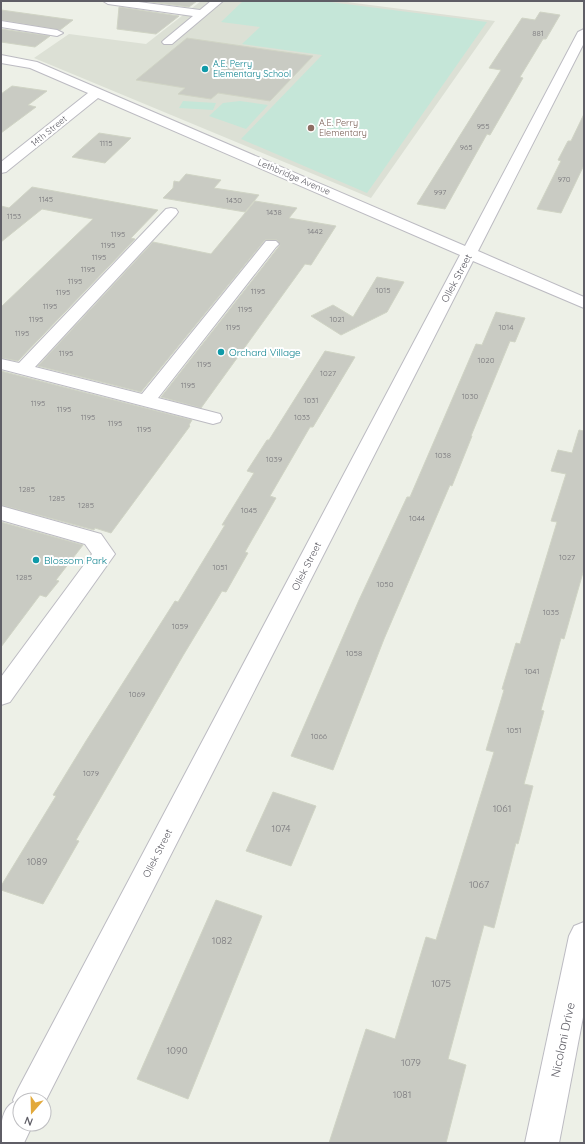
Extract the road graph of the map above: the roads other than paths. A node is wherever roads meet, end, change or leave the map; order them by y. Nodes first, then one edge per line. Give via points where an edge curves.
1 (108, 1) edge
2 (218, 1) edge
3 (202, 14) junction
4 (1, 24) edge
5 (584, 32) edge
6 (57, 33) dead end
7 (168, 42) dead end
8 (1, 59) edge
9 (96, 93) junction
10 (1, 169) edge
11 (171, 212) dead end
12 (272, 244) dead end
13 (470, 253) junction
14 (584, 303) edge
15 (1, 364) edge
16 (22, 370) junction
17 (146, 401) junction
18 (212, 418) dead end
19 (1, 513) edge
20 (1, 695) edge
21 (584, 936) edge
22 (32, 1092) edge
23 (12, 1131) edge
24 (6, 1143) edge
25 (542, 1143) edge

1 - 3 street
2 - 3 street
3 - 7 street
4 - 6 street
5 - 13 street, Ollek Street
8 - 9 street, Lethbridge Avenue via 33,65
9 - 10 street, 14th Street
9 - 13 street, Lethbridge Avenue
11 - 16 street
12 - 17 street
13 - 14 street, Lethbridge Avenue
13 - 22 street, Ollek Street
15 - 16 street
16 - 17 street
17 - 18 street
19 - 20 street via 93,539 104,554
21 - 25 street, Nicolani Drive
23 - 24 street

